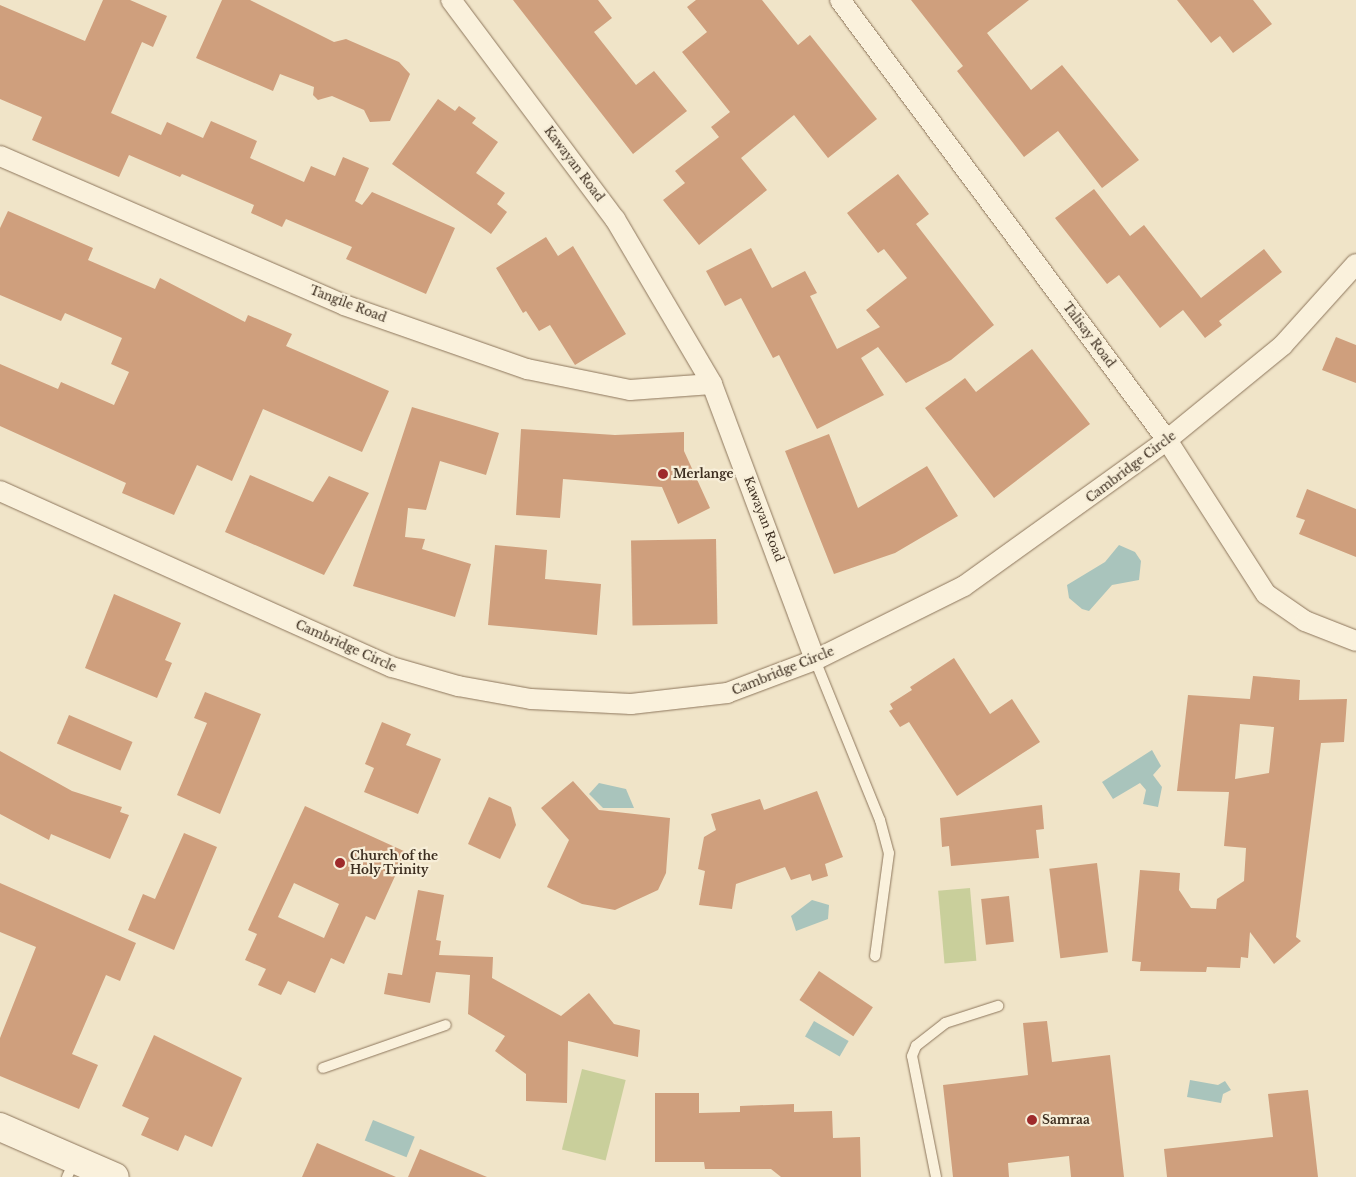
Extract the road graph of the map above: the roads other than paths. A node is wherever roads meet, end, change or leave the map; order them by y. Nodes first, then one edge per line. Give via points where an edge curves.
1 (451, 0) edge
2 (840, 0) edge
3 (0, 156) edge
4 (1356, 264) edge
5 (712, 384) junction
6 (1167, 440) junction
7 (0, 491) edge
8 (1356, 641) edge
9 (815, 660) junction
10 (875, 956) dead end
11 (998, 1006) dead end
12 (446, 1025) dead end
13 (323, 1068) dead end
14 (0, 1127) edge
15 (71, 1168) edge
16 (115, 1177) edge
17 (936, 1177) edge

1 - 5 street, Kawayan Road via 615,219
2 - 6 street, Talisay Road
3 - 5 street, Tangile Road via 344,305 527,369 630,390
4 - 6 street, Cambridge Circle via 1283,345
5 - 9 street, Kawayan Road
6 - 8 street, Talisay Road via 1266,594 1305,621
6 - 9 street, Cambridge Circle via 964,586
7 - 9 street, Cambridge Circle via 392,667 458,686 531,699 631,704 727,693
9 - 10 lane, Kawayan Road via 880,820 889,854
11 - 17 lane via 944,1024 916,1046 912,1056
12 - 13 lane
14 - 15 main road
15 - 16 main road

